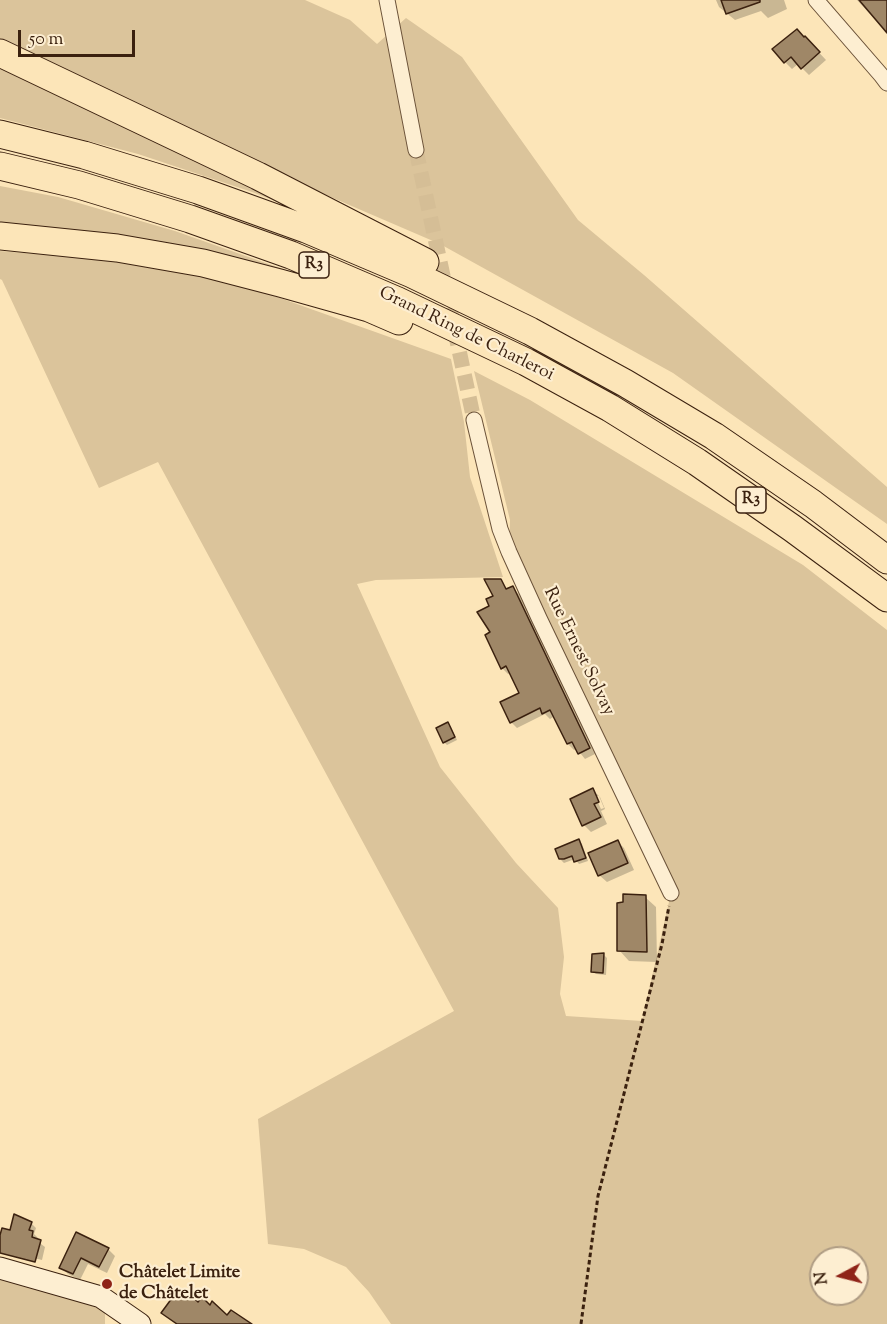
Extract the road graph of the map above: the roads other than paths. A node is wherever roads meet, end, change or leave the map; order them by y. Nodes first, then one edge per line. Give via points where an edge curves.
1 (387, 0) edge
2 (816, 0) edge
3 (0, 53) edge
4 (885, 76) edge
5 (0, 134) edge
6 (416, 150) tunnel mouth
7 (0, 166) edge
8 (0, 236) edge
9 (530, 331) junction
10 (610, 408) junction
11 (474, 420) tunnel mouth
12 (887, 560) edge
13 (887, 598) edge
14 (671, 893) road end
15 (0, 1268) edge
16 (140, 1324) edge

1 - 6 street
2 - 4 street
3 - 9 highway via 258,176 507,304
5 - 9 highway, Grand Ring de Charleroi / R3 via 198,190 306,229
7 - 10 highway, Grand Ring de Charleroi / R3 via 79,185 291,255 526,362
8 - 10 highway via 203,263 280,283 369,309 474,353 555,394
9 - 12 highway, Grand Ring de Charleroi / R3 via 714,436
10 - 13 highway, Grand Ring de Charleroi / R3 via 697,462
11 - 14 street, Rue Ernest Solvay via 509,552
15 - 16 street via 101,1297

